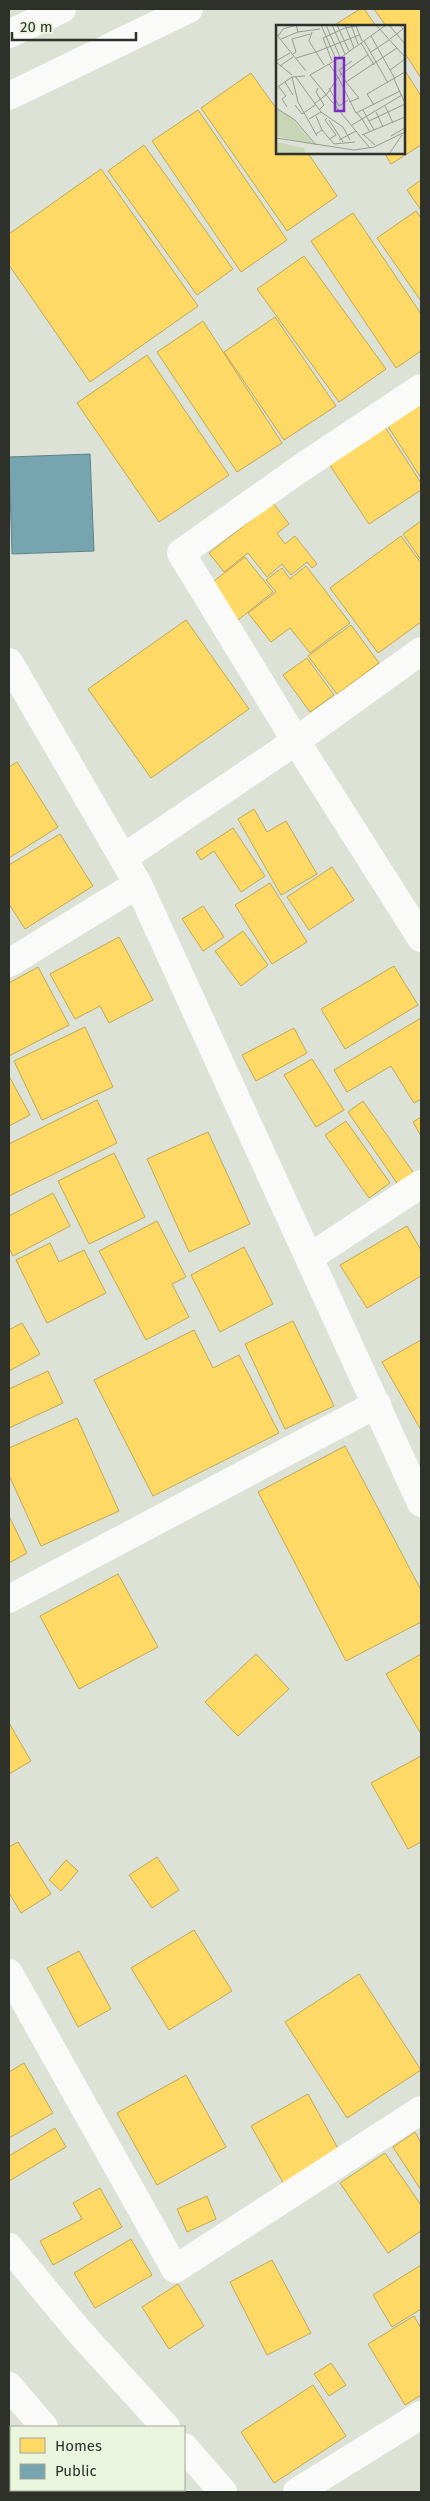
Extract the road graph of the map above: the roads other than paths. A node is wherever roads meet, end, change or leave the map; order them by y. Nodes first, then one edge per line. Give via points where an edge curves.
1 (62, 9) edge
2 (189, 9) edge
3 (9, 34) edge
4 (9, 96) edge
5 (421, 388) edge
6 (421, 651) edge
7 (9, 662) edge
8 (296, 741) junction
9 (123, 858) junction
10 (138, 884) junction
11 (421, 938) edge
12 (9, 963) edge
13 (421, 1184) edge
14 (310, 1257) junction
15 (377, 1404) junction
16 (421, 1503) edge
17 (9, 1599) edge
18 (9, 1973) edge
19 (421, 2110) edge
20 (9, 2247) edge
21 (9, 2386) edge
22 (421, 2415) edge
23 (43, 2426) edge
24 (165, 2426) edge
25 (185, 2448) edge
26 (223, 2492) edge
27 (298, 2492) edge

1 - 3 street
2 - 4 street
5 - 8 street via 181,553
6 - 8 street
7 - 9 street
8 - 9 street
8 - 11 street
9 - 10 street
10 - 12 street
10 - 14 street
13 - 14 street
14 - 15 street
15 - 16 street
15 - 17 street
18 - 19 street via 175,2269
20 - 24 street via 77,2329
21 - 23 street
22 - 27 street
25 - 26 street

